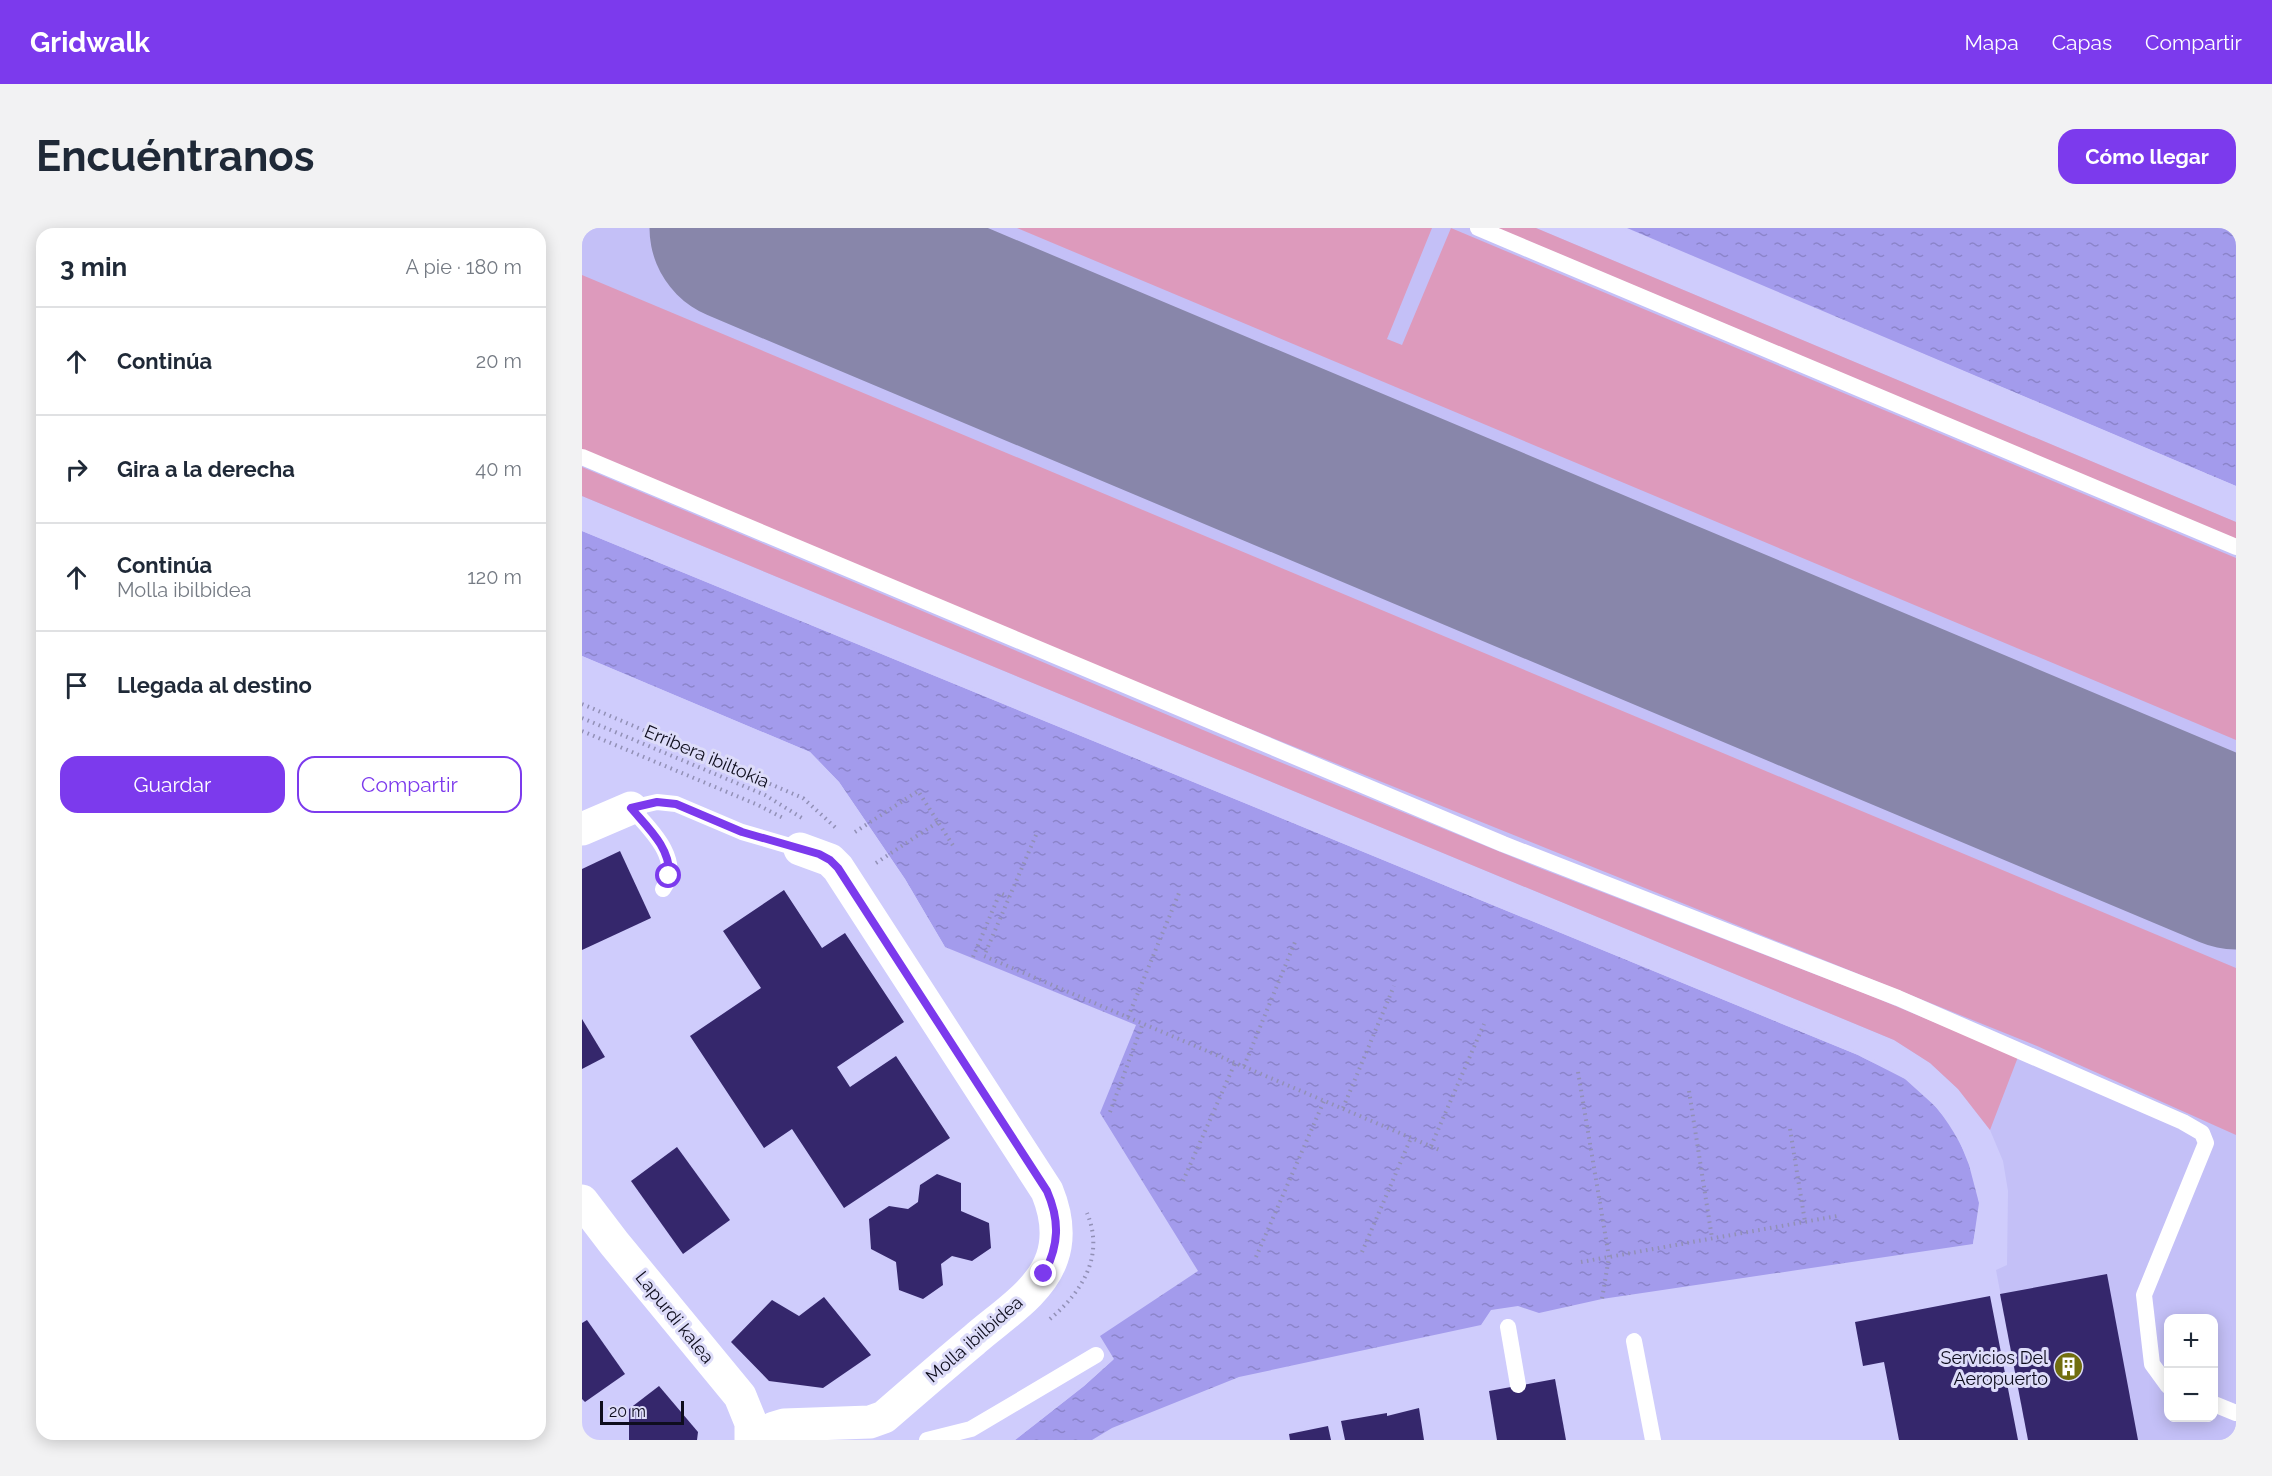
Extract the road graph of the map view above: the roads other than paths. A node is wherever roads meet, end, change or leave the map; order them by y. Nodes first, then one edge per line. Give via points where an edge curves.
1 (1479, 228) edge
2 (582, 457) edge
3 (2236, 547) edge
4 (631, 808) junction
5 (582, 829) edge
6 (806, 836) joint
7 (663, 889) dead end
8 (582, 1201) edge
9 (1508, 1327) dead end
10 (1634, 1341) dead end
11 (1096, 1355) dead end
12 (2164, 1380) edge
13 (1518, 1385) dead end
14 (2218, 1406) edge
15 (2236, 1413) edge
16 (751, 1440) edge
17 (758, 1440) edge
18 (927, 1440) edge
19 (1653, 1440) edge

1 - 3 lane
2 - 12 lane via 1503,844 1898,998 2202,1133 2206,1143 2144,1295 2152,1364
4 - 5 street
4 - 6 lane via 657,802 676,804 742,832
4 - 7 lane via 667,855 669,876
6 - 17 street, Molla ibilbidea via 838,868 1047,1191 1057,1225 1056,1243 1048,1267 1034,1288 884,1417 870,1422 784,1425
8 - 16 street, Lapurdi kalea via 740,1396 751,1423
9 - 13 lane
10 - 19 lane
11 - 18 lane via 971,1429
14 - 15 lane

